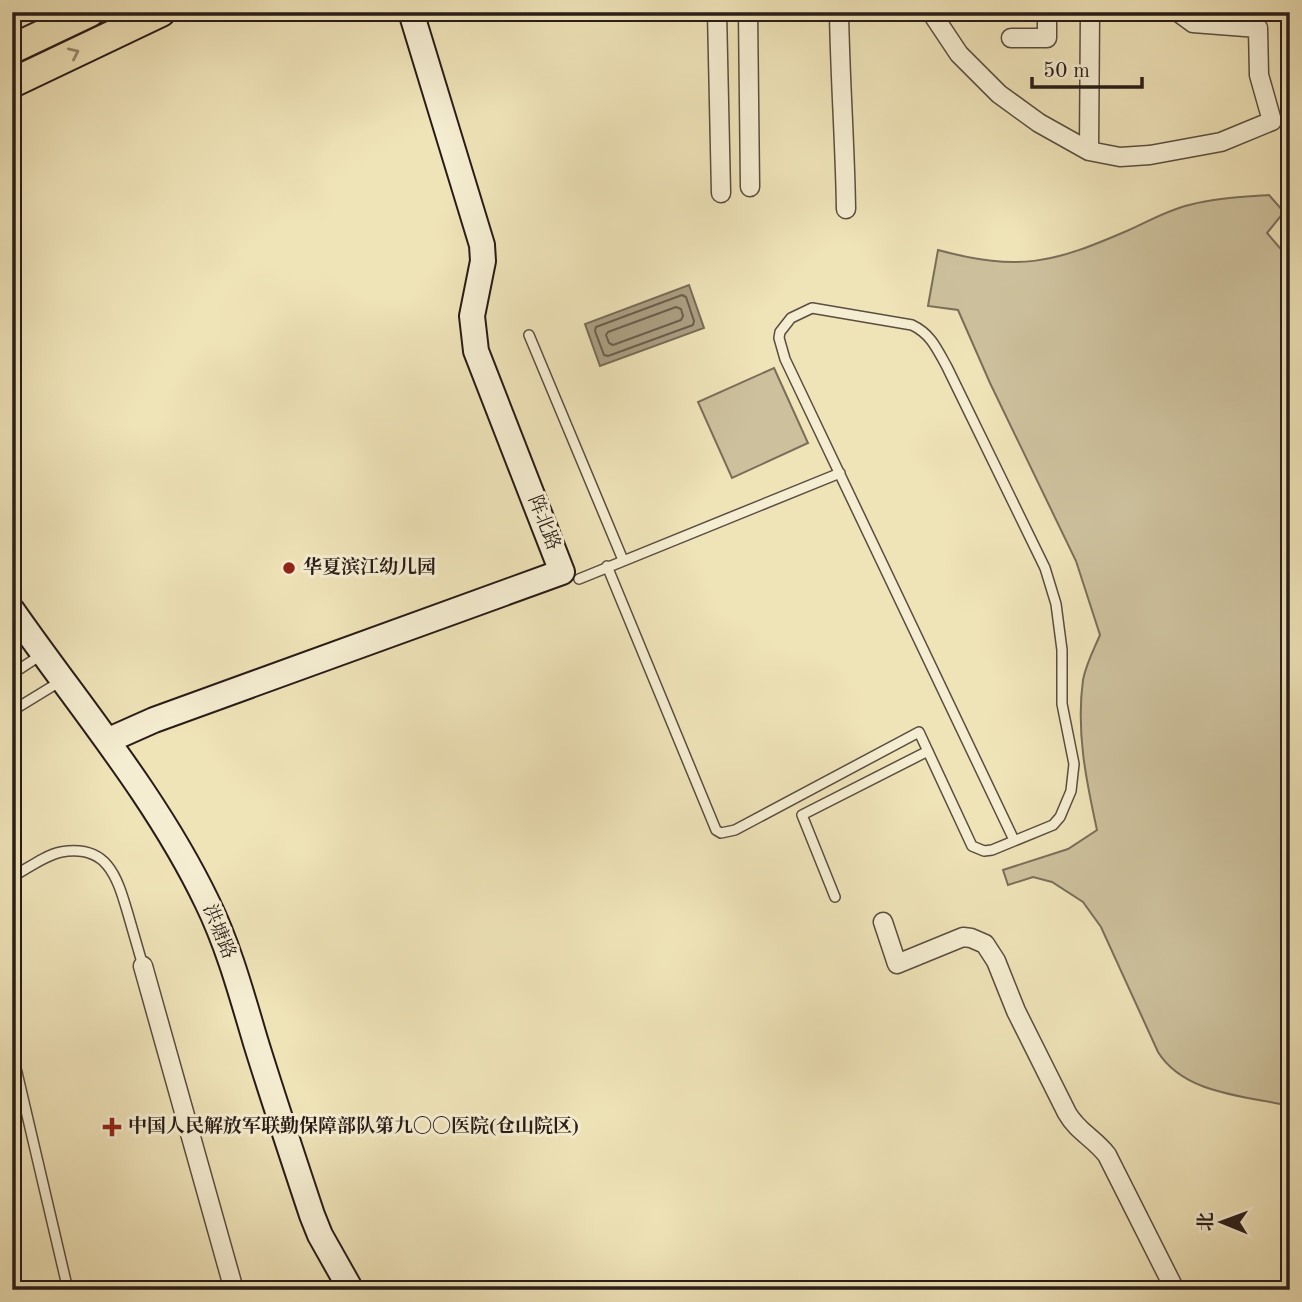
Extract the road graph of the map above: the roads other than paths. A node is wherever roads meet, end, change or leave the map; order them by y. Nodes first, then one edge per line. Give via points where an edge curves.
1 (90, 12) edge
2 (161, 12) edge
3 (717, 12) edge
4 (748, 12) edge
5 (839, 12) edge
6 (1047, 12) edge
7 (1178, 12) edge
8 (932, 13) edge
9 (412, 15) edge
10 (1088, 15) edge
11 (1011, 38) dead end
12 (12, 49) edge
13 (12, 83) edge
14 (1089, 151) junction
15 (750, 187) dead end
16 (721, 193) dead end
17 (846, 209) dead end
18 (529, 335) dead end
19 (840, 473) junction
20 (623, 560) junction
21 (607, 566) junction
22 (579, 579) dead end
23 (12, 610) edge
24 (43, 654) junction
25 (12, 674) edge
26 (61, 681) junction
27 (12, 711) edge
28 (109, 740) junction
29 (928, 751) junction
30 (852, 768) junction
31 (860, 786) junction
32 (1014, 841) junction
33 (12, 877) edge
34 (835, 897) dead end
35 (883, 922) dead end
36 (144, 966) joint
37 (12, 1051) edge
38 (68, 1290) edge
39 (234, 1290) edge
40 (351, 1290) edge
41 (1175, 1290) edge

1 - 12 main road
13 -> 2 main road
3 - 16 street
4 - 15 street
5 - 17 street
6 - 11 street via 1047,37
7 - 14 street via 1193,23 1258,28 1259,75 1272,121 1221,142 1150,155 1120,158
8 - 14 street via 959,54 999,94 1039,124
9 - 28 street, 阵北路 via 482,246 472,316 476,351 562,572
10 - 14 street
18 - 20 lane
19 - 20 lane
19 - 32 lane
19 - 32 lane via 779,338 790,318 812,308 912,325 927,334 1052,587 1073,778 1066,806 1053,825
20 - 21 lane
21 - 22 lane
21 - 30 lane via 716,830 734,830
23 - 24 street, 洪塘路
24 - 25 lane
24 - 26 street, 洪塘路
26 - 27 lane
26 - 28 street, 洪塘路
28 - 40 street, 洪塘路 via 212,912 312,1215
29 - 30 lane via 919,732
29 - 31 lane
29 - 32 lane via 972,846 984,851
30 - 31 lane
31 - 34 lane via 802,815
33 - 36 lane via 61,852 97,856 118,879
35 - 41 street via 897,964 963,937 978,940 991,952 1067,1114 1112,1162
36 - 39 street
37 - 38 lane

